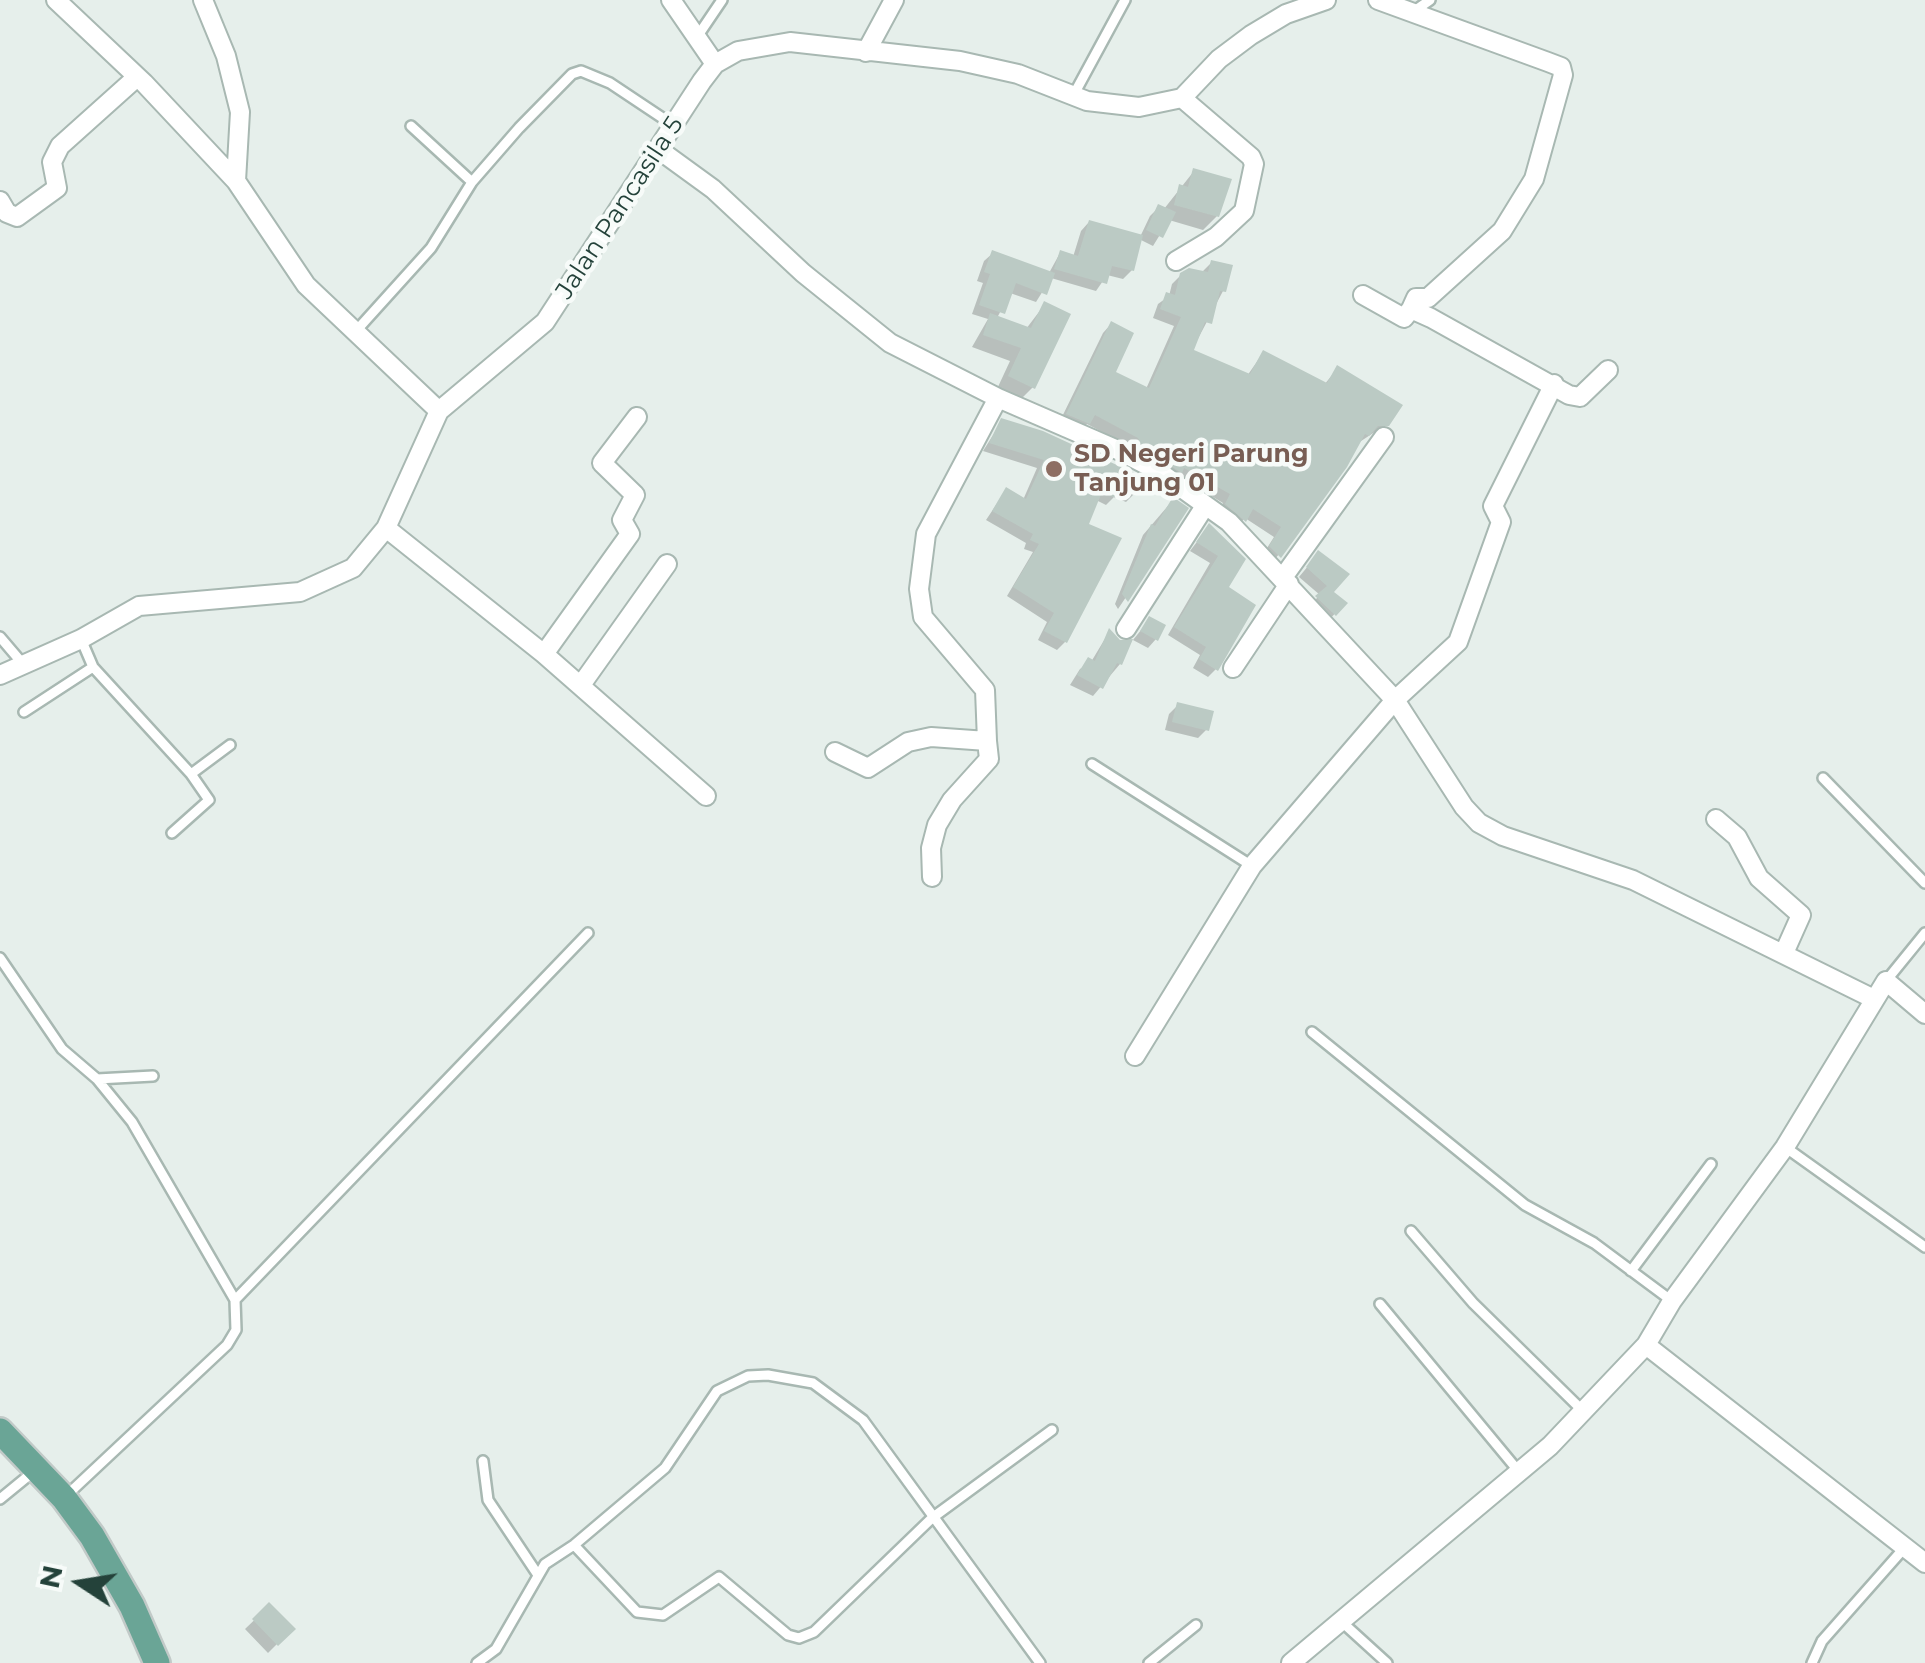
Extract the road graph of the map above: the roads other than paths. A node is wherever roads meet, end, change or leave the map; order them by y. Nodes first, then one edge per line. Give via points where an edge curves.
1 (56, 0) edge
2 (204, 0) edge
3 (671, 0) edge
4 (722, 0) edge
5 (894, 0) edge
6 (1125, 0) edge
7 (1326, 0) edge
8 (1378, 0) edge
9 (1430, 0) edge
10 (1413, 12) junction
11 (697, 37) junction
12 (866, 52) junction
13 (715, 64) junction
14 (138, 77) junction
15 (1073, 96) junction
16 (1182, 98) junction
17 (672, 125) junction
18 (412, 126) dead end
19 (658, 148) junction
20 (236, 181) junction
21 (472, 182) junction
22 (0, 201) edge
23 (1176, 261) dead end
24 (1363, 295) dead end
25 (1411, 308) junction
26 (355, 332) junction
27 (1608, 370) dead end
28 (1554, 384) junction
29 (998, 398) junction
30 (439, 410) junction
31 (637, 416) dead end
32 (1384, 437) dead end
33 (1205, 506) junction
34 (386, 528) junction
35 (667, 564) dead end
36 (1287, 580) junction
37 (1126, 629) dead end
38 (0, 637) edge
39 (81, 639) junction
40 (544, 654) junction
41 (23, 664) junction
42 (93, 667) junction
43 (1232, 668) dead end
44 (0, 675) edge
45 (581, 685) junction
46 (1395, 700) junction
47 (24, 712) dead end
48 (988, 741) junction
49 (230, 745) dead end
50 (836, 752) dead end
51 (1092, 764) dead end
52 (190, 774) junction
53 (1822, 778) dead end
54 (706, 796) dead end
55 (1716, 819) dead end
56 (172, 833) dead end
57 (1252, 866) junction
58 (932, 877) dead end
59 (1925, 883) edge
60 (588, 933) dead end
61 (1925, 933) edge
62 (1784, 953) junction
63 (0, 958) edge
64 (1886, 981) junction
65 (1874, 999) junction
66 (1925, 1014) edge
67 (1312, 1032) dead end
68 (1135, 1056) dead end
69 (153, 1076) dead end
70 (97, 1079) junction
71 (1785, 1147) junction
72 (1711, 1164) dead end
73 (1411, 1231) dead end
74 (1925, 1247) edge
75 (1632, 1271) junction
76 (235, 1300) junction
77 (1672, 1301) junction
78 (1380, 1304) dead end
79 (1646, 1346) junction
80 (1585, 1413) junction
81 (1052, 1430) dead end
82 (0, 1431) edge
83 (484, 1461) dead end
84 (37, 1468) junction
85 (1520, 1472) junction
86 (0, 1498) edge
87 (64, 1498) junction
88 (932, 1518) junction
89 (574, 1545) junction
90 (1906, 1546) junction
91 (1925, 1563) edge
92 (538, 1575) junction
93 (1343, 1622) junction
94 (1196, 1626) dead end
95 (158, 1663) edge
96 (478, 1663) edge
97 (1040, 1663) edge
98 (1149, 1663) edge
99 (1291, 1663) edge
100 (1386, 1663) edge
101 (1812, 1663) edge

1 - 14 street
2 - 20 street via 240,112
3 - 11 street
4 - 11 lane
5 - 12 street
6 - 15 lane
7 - 16 street via 1251,35
8 - 10 street
9 - 10 lane
10 - 25 street via 1560,67 1562,75 1534,179 1502,231
11 - 13 street
12 - 13 street via 790,42 754,45
12 - 15 street via 979,65
13 - 17 street, Jalan Pancasila 5
14 - 20 street
14 - 22 street via 60,146 52,162 57,188 17,217
15 - 16 street via 1139,108
16 - 23 street via 1254,164 1244,211
17 - 19 street, Jalan Pancasila 5
17 - 21 lane via 610,82 580,72
18 - 21 lane
19 - 29 street via 890,343
19 - 30 street, Jalan Pancasila 5 via 545,322
20 - 26 street via 286,259
21 - 26 lane via 431,248
24 - 25 street via 1404,318
25 - 28 street
26 - 30 street
27 - 28 street via 1580,397
28 - 46 street via 1493,506 1500,522 1458,642
29 - 33 street via 1120,450
29 - 48 street via 926,534 919,576 924,616 984,690
30 - 34 street, Jalan Pancasila 5
31 - 40 street via 602,463 635,495 622,520 630,534
32 - 36 street
33 - 36 street
33 - 37 street
34 - 39 street, Jalan Pancasila 5 via 353,568 325,583 300,592 139,606
34 - 40 street
35 - 45 street
36 - 43 street
36 - 46 street
38 - 41 lane
39 - 41 street, Jalan Pancasila 5
39 - 42 lane
40 - 45 street
41 - 44 street, Jalan Pancasila 5
42 - 47 lane
42 - 52 lane
45 - 54 street
46 - 57 street
46 - 62 street via 1480,822 1633,880
48 - 50 street via 908,742 868,768
48 - 58 street via 989,760 938,825
49 - 52 lane
51 - 57 lane
52 - 56 lane via 209,800
53 - 59 lane
55 - 62 street via 1738,837 1758,878 1799,910 1800,925
57 - 68 street
60 - 76 lane
61 - 64 lane
62 - 65 street
63 - 70 lane via 62,1049
64 - 65 street
64 - 66 street
65 - 71 street
67 - 75 lane via 1524,1205
69 - 70 lane
70 - 76 lane via 132,1122
71 - 74 lane
71 - 77 street
72 - 75 lane
73 - 80 lane
75 - 77 lane
76 - 87 lane via 236,1330 228,1345
77 - 79 street
78 - 85 lane
79 - 80 street
79 - 90 street
80 - 85 street
81 - 88 lane
82 - 84 main road
83 - 92 lane via 488,1500
84 - 86 lane
84 - 87 main road
85 - 93 street
87 - 95 main road via 114,1572
88 - 89 lane via 814,1632 794,1639 719,1576 663,1615 637,1612
88 - 89 lane via 848,1404 813,1383 748,1376 717,1391 665,1468
88 - 97 lane
89 - 92 lane
90 - 91 street
90 - 101 lane via 1822,1641
92 - 96 lane via 496,1649
93 - 99 street
93 - 100 lane
94 - 98 lane

